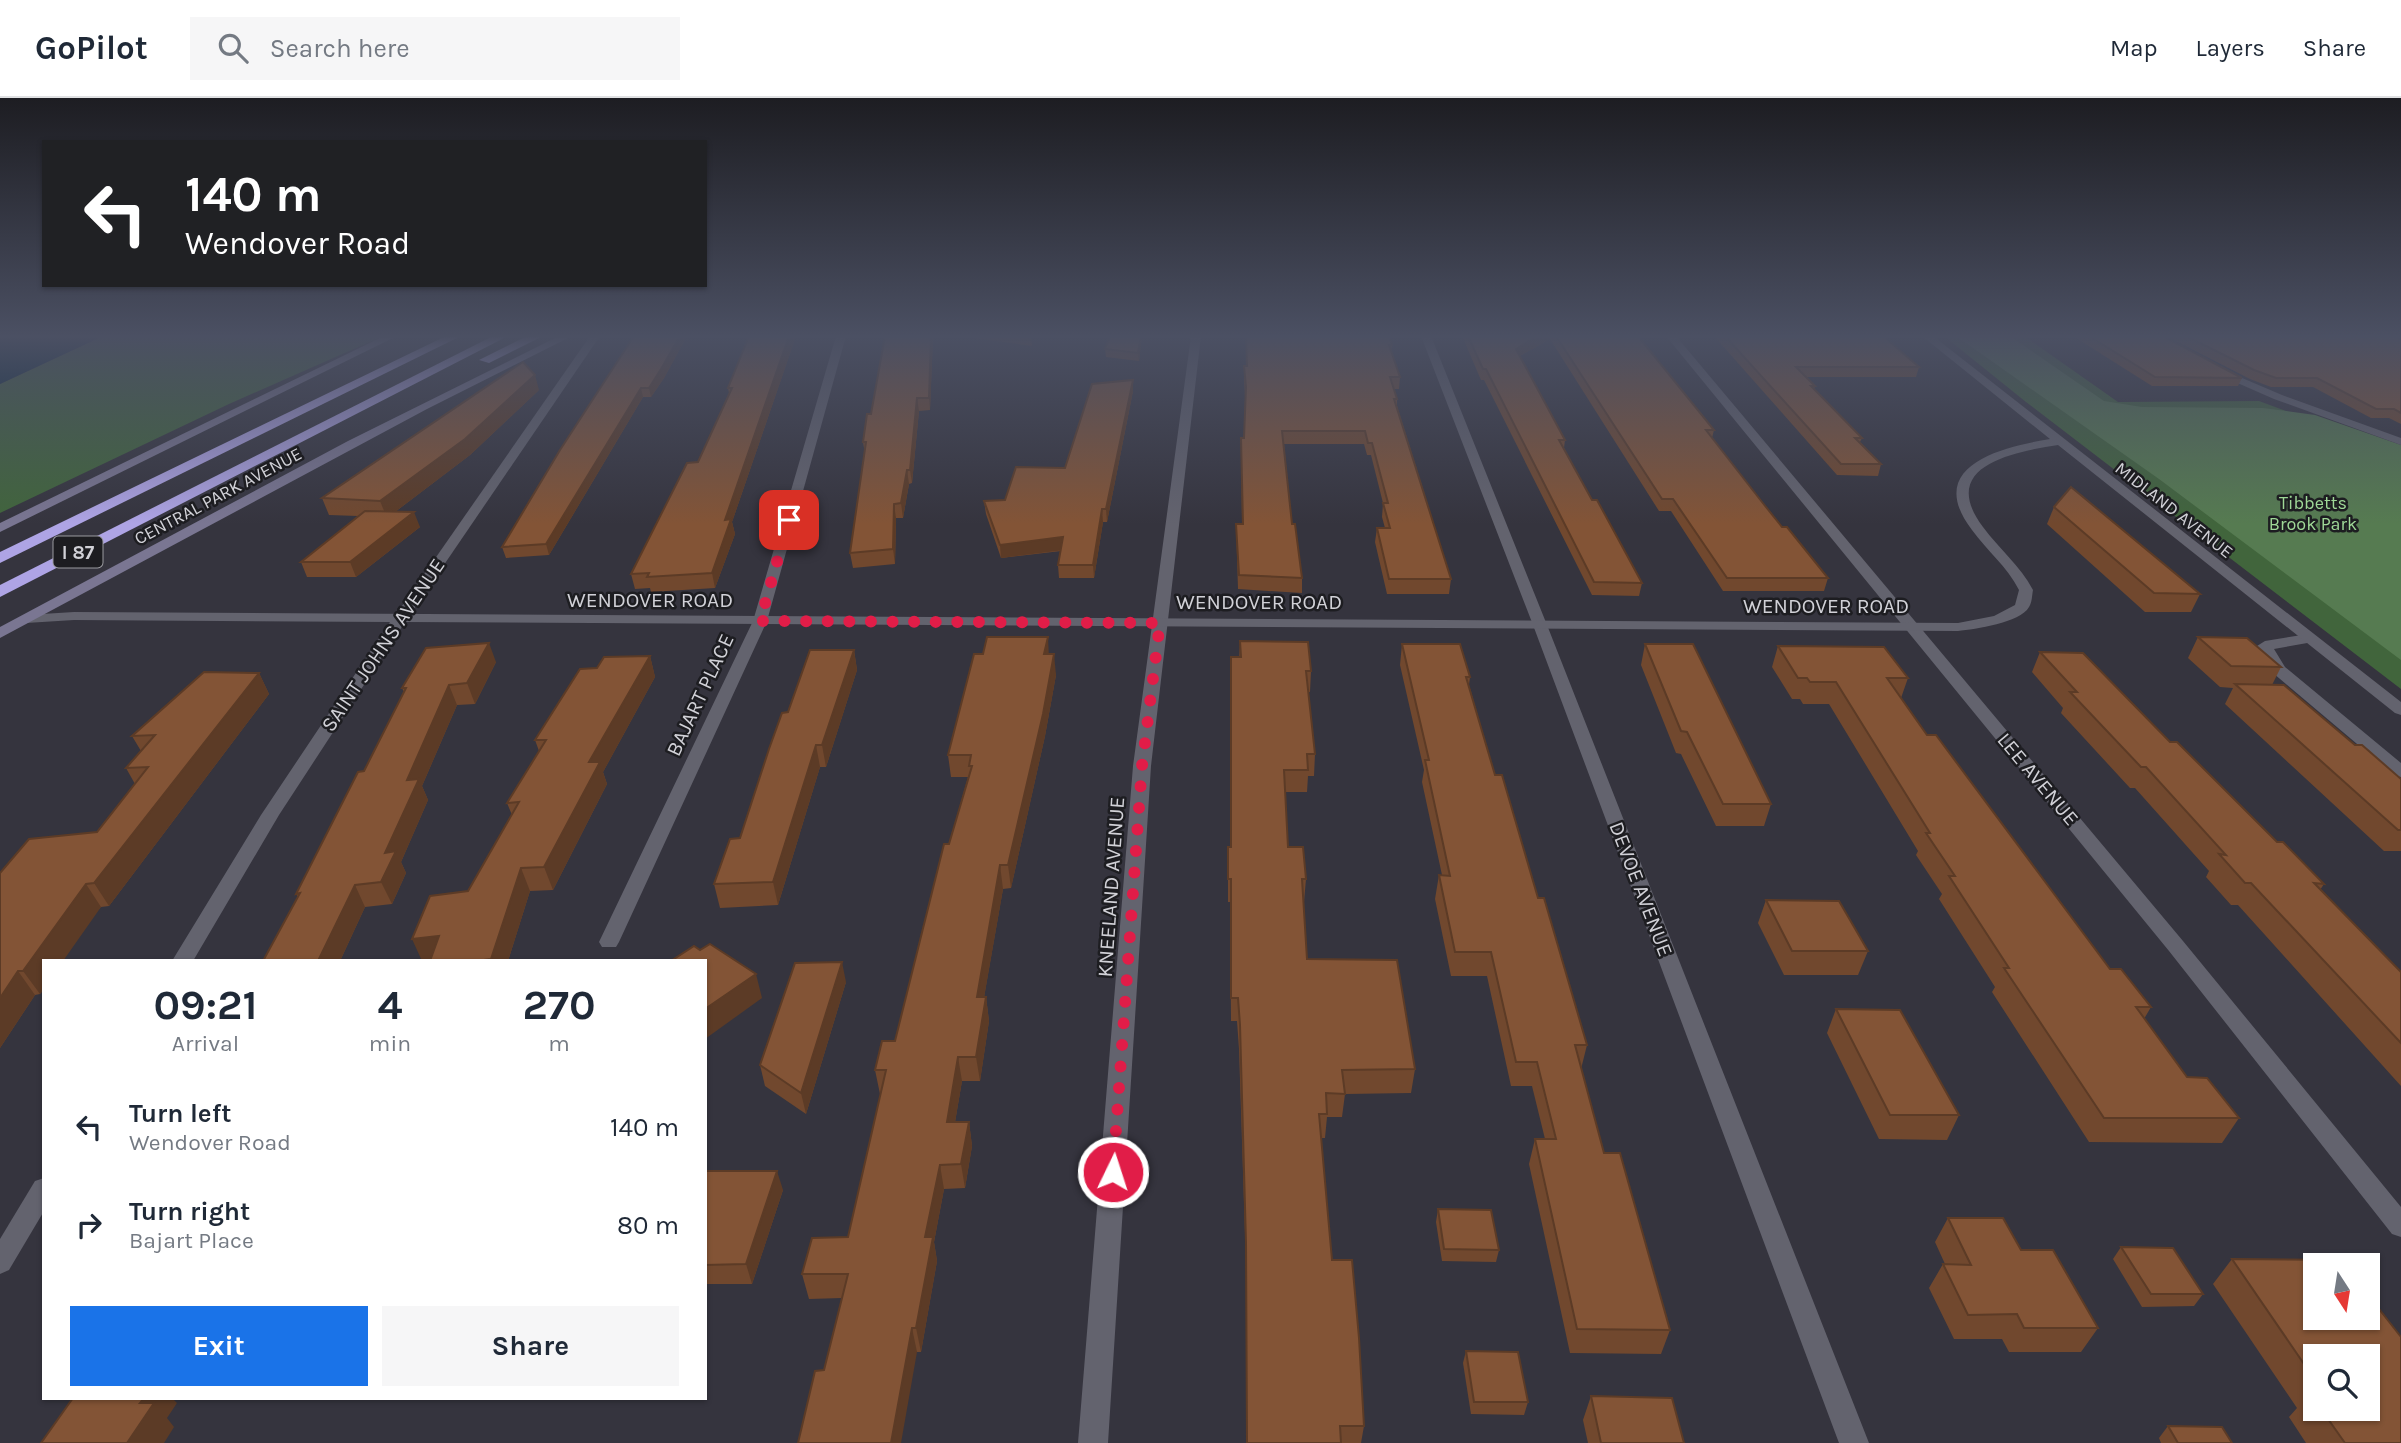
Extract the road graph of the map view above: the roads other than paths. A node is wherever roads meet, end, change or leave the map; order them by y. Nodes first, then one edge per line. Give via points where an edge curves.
1 (264, 399) edge
2 (302, 399) edge
3 (327, 399) edge
4 (379, 399) edge
5 (402, 399) edge
6 (440, 399) edge
7 (552, 399) edge
8 (823, 399) edge
9 (1188, 399) edge
10 (1451, 399) edge
11 (1723, 399) edge
12 (2006, 399) edge
13 (2283, 399) edge
14 (2059, 441) junction
15 (2401, 442) edge
16 (156, 513) junction
17 (83, 518) junction
18 (0, 528) edge
19 (0, 558) edge
20 (0, 592) edge
21 (26, 619) junction
22 (400, 619) junction
23 (760, 621) junction
24 (1160, 623) junction
25 (1540, 625) junction
26 (1912, 627) junction
27 (0, 633) edge
28 (2308, 639) junction
29 (2401, 710) edge
30 (2401, 772) edge
31 (609, 942) dead end
32 (183, 959) edge
33 (42, 1191) edge
34 (2401, 1226) edge
35 (0, 1262) edge
36 (1093, 1443) edge
37 (1854, 1443) edge

1 - 18 main road
2 - 17 highway
3 - 17 highway, I 87
4 - 16 highway, I 87
5 - 16 highway
6 - 21 main road, CENTRAL PARK AVENUE
7 - 22 street, SAINT JOHNS AVENUE
8 - 23 street, BAJART PLACE
9 - 24 street, KNEELAND AVENUE
10 - 25 street, DEVOE AVENUE
11 - 26 street, LEE AVENUE
12 - 14 street, MIDLAND AVENUE
13 - 15 street
14 - 26 street, WENDOVER ROAD via 2012,448 1988,458 1972,471 1963,490 1969,516 2022,580 2026,590 2022,607 2003,619 1976,625
14 - 28 street, MIDLAND AVENUE
16 - 20 highway, I 87
17 - 19 highway, I 87
21 - 22 street, WENDOVER ROAD
21 - 27 main road, CENTRAL PARK AVENUE
22 - 23 street, WENDOVER ROAD
22 - 32 street, SAINT JOHNS AVENUE via 270,815
23 - 24 street, WENDOVER ROAD
23 - 31 street, BAJART PLACE
24 - 25 street, WENDOVER ROAD
24 - 36 street, KNEELAND AVENUE via 1142,766
25 - 26 street, WENDOVER ROAD
25 - 37 street, DEVOE AVENUE
26 - 34 street, LEE AVENUE
28 - 29 street, MIDLAND AVENUE
28 - 30 street via 2264,646 2279,670
33 - 35 street

